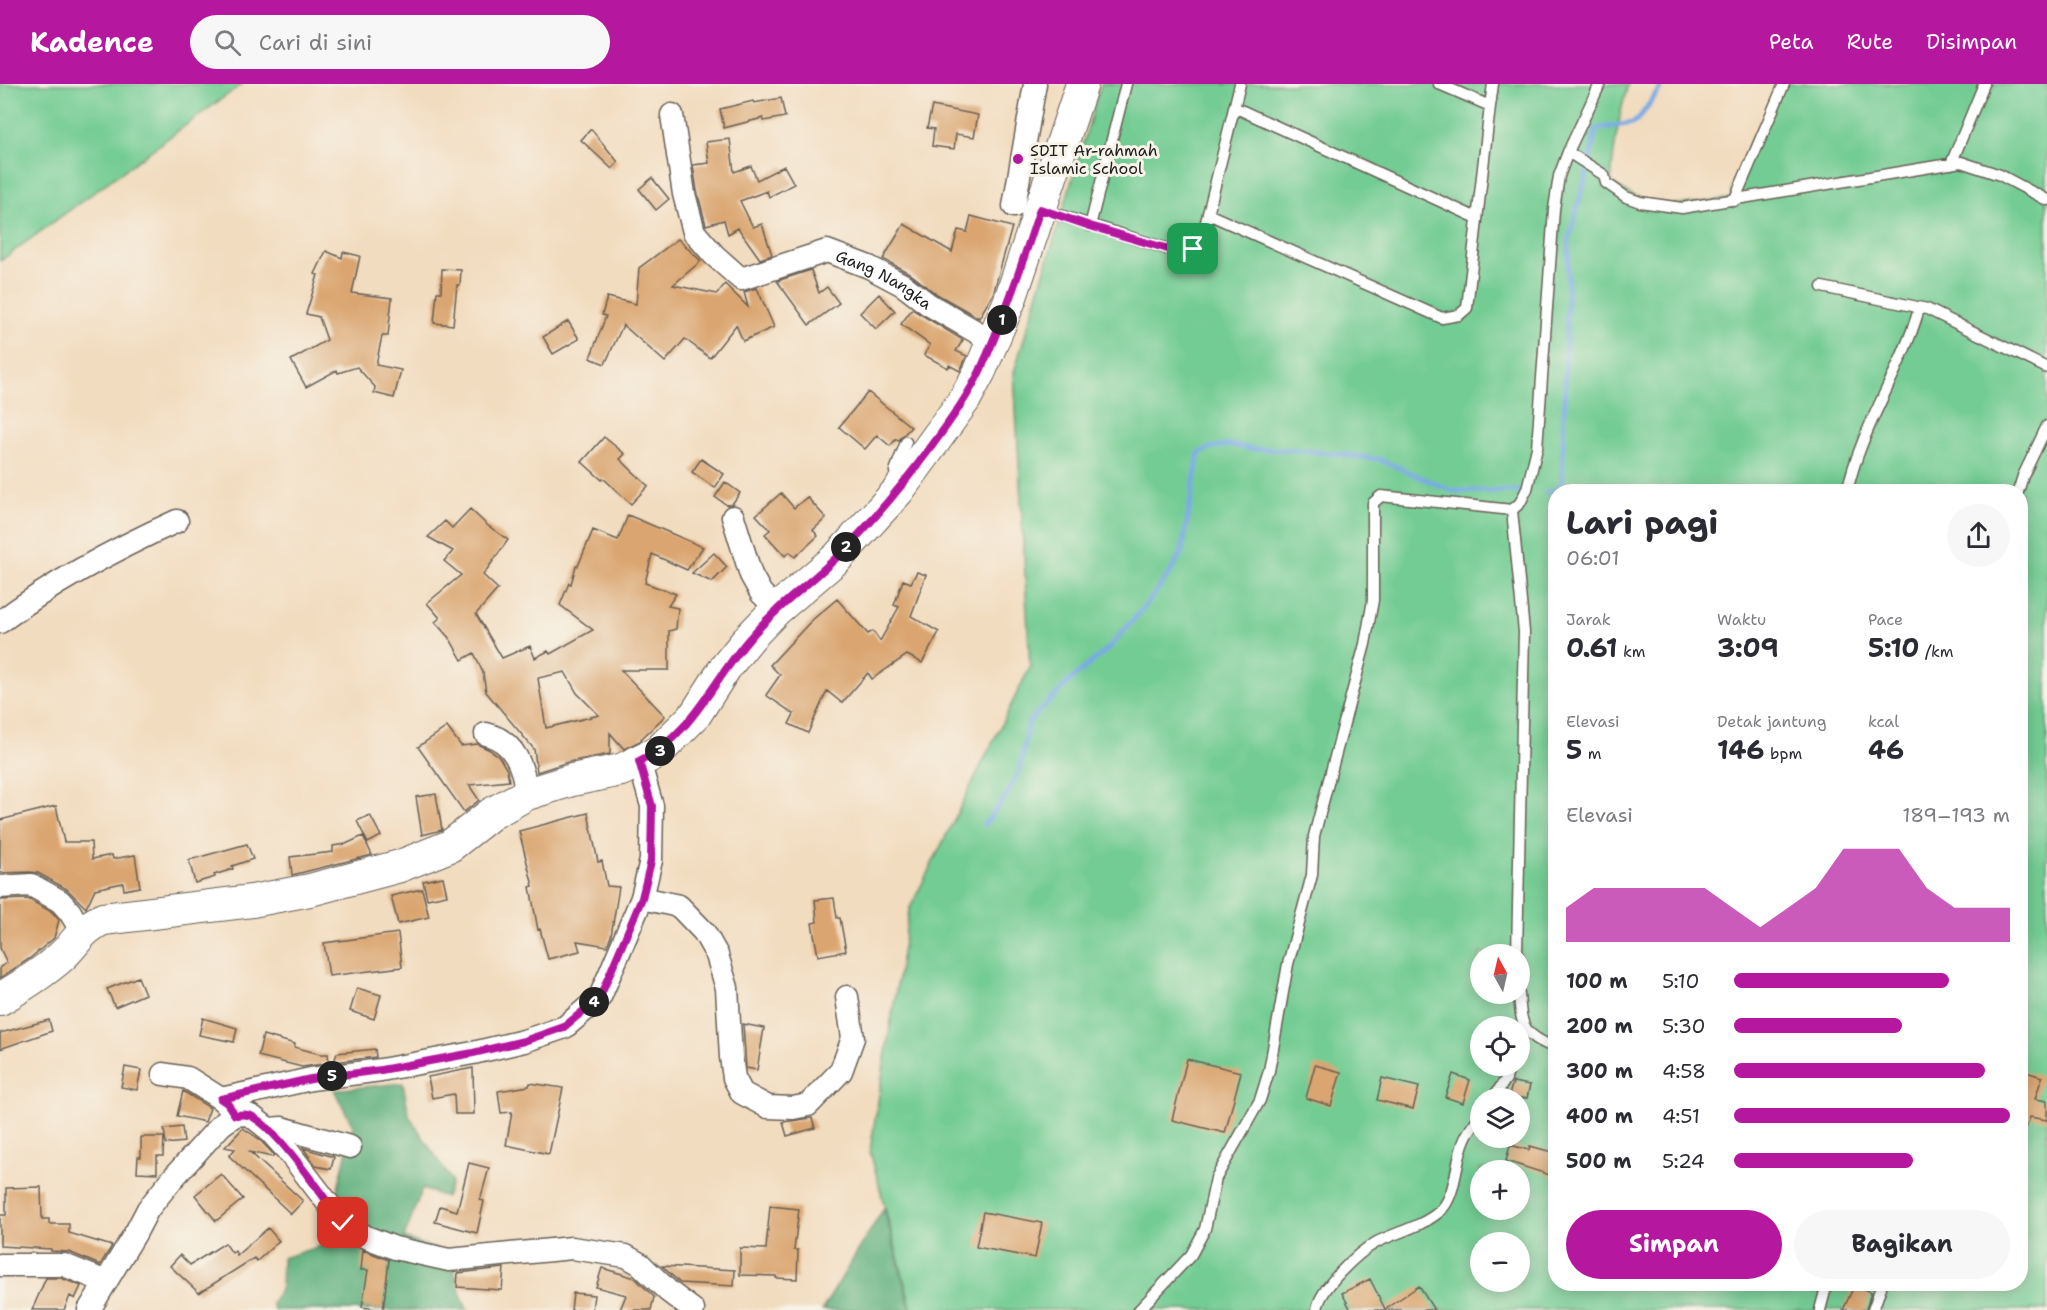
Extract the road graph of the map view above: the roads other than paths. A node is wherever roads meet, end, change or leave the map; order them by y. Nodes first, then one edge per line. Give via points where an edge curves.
1 (1035, 84) edge
2 (1082, 84) edge
3 (1126, 84) edge
4 (1240, 84) edge
5 (1439, 84) edge
6 (1493, 84) edge
7 (1600, 84) edge
8 (1784, 84) edge
9 (1984, 84) edge
10 (1490, 106) junction
11 (1234, 107) junction
12 (672, 115) dead end
13 (1568, 152) junction
14 (1951, 164) junction
15 (2047, 200) edge
16 (1734, 201) junction
17 (1027, 208) junction
18 (1208, 214) junction
19 (1477, 218) junction
20 (1090, 226) junction
21 (1822, 287) dead end
22 (1919, 309) junction
23 (992, 341) junction
24 (2047, 368) edge
25 (2047, 426) edge
26 (906, 442) dead end
27 (1849, 484) edge
28 (2020, 484) edge
29 (898, 491) junction
30 (1516, 506) junction
31 (733, 517) dead end
32 (177, 520) dead end
33 (777, 609) junction
34 (0, 622) edge
35 (486, 734) dead end
36 (639, 761) junction
37 (527, 794) junction
38 (0, 887) edge
39 (642, 898) junction
40 (82, 932) junction
41 (1518, 944) edge
42 (847, 997) dead end
43 (0, 999) edge
44 (1530, 1037) edge
45 (1548, 1045) edge
46 (163, 1074) dead end
47 (228, 1107) junction
48 (268, 1129) junction
49 (1470, 1131) edge
50 (350, 1147) dead end
51 (0, 1265) edge
52 (106, 1282) junction
53 (1825, 1291) edge
54 (1880, 1291) edge
55 (89, 1310) edge
56 (693, 1310) edge
57 (1139, 1310) edge
58 (1317, 1310) edge
59 (1820, 1310) edge
60 (1874, 1310) edge

1 - 17 street
2 - 17 main road
3 - 20 lane
4 - 11 lane
5 - 10 lane
6 - 10 lane
7 - 13 lane
8 - 16 lane
9 - 14 lane
10 - 19 lane
11 - 18 lane
11 - 19 lane
12 - 23 street, Gang Nangka via 694,232 741,279 827,251 903,285
13 - 16 lane via 1604,176 1613,188 1640,202 1682,208
13 - 30 lane via 1559,176 1554,209 1537,448 1527,489
14 - 15 lane via 1961,162 2000,175
14 - 16 lane
17 - 20 lane
17 - 23 main road via 1010,300
18 - 19 lane via 1442,318 1459,315 1467,308
18 - 20 lane via 1202,238 1193,249 1183,253
21 - 22 lane
22 - 24 lane via 1927,309
22 - 27 lane via 1911,337 1866,431
23 - 29 main road via 965,399
25 - 28 lane
26 - 29 lane via 895,471
29 - 33 main road via 837,558
30 - 41 lane via 1524,632
30 - 57 lane via 1381,496 1373,503 1373,600 1365,644 1314,836 1312,875 1288,964 1269,1071 1260,1100 1216,1178 1205,1229 1191,1255
31 - 33 street via 751,575
32 - 34 street via 63,578
33 - 36 main road via 725,668 695,715 658,752
35 - 37 street via 499,737 510,748 519,763
36 - 37 main road via 621,770
36 - 39 street via 652,806 651,861
37 - 40 main road via 491,814 450,846 400,866 252,901 103,920
38 - 40 street via 31,885 60,901
39 - 42 street via 679,906 704,932 717,955 727,988 734,1078 742,1093 768,1107 808,1105 841,1071 853,1038
39 - 47 street via 600,997 564,1027 473,1053 311,1079
40 - 43 main road via 44,971
44 - 45 lane
46 - 47 street via 188,1078
47 - 48 street via 253,1117
47 - 52 street via 221,1125 148,1209
48 - 50 street via 282,1128
48 - 56 street via 343,1223 366,1237 449,1260 572,1248 626,1256
49 - 58 lane via 1447,1204 1422,1223 1375,1243 1354,1259 1324,1290
51 - 52 street via 64,1265
52 - 55 street
53 - 59 lane
54 - 60 lane

